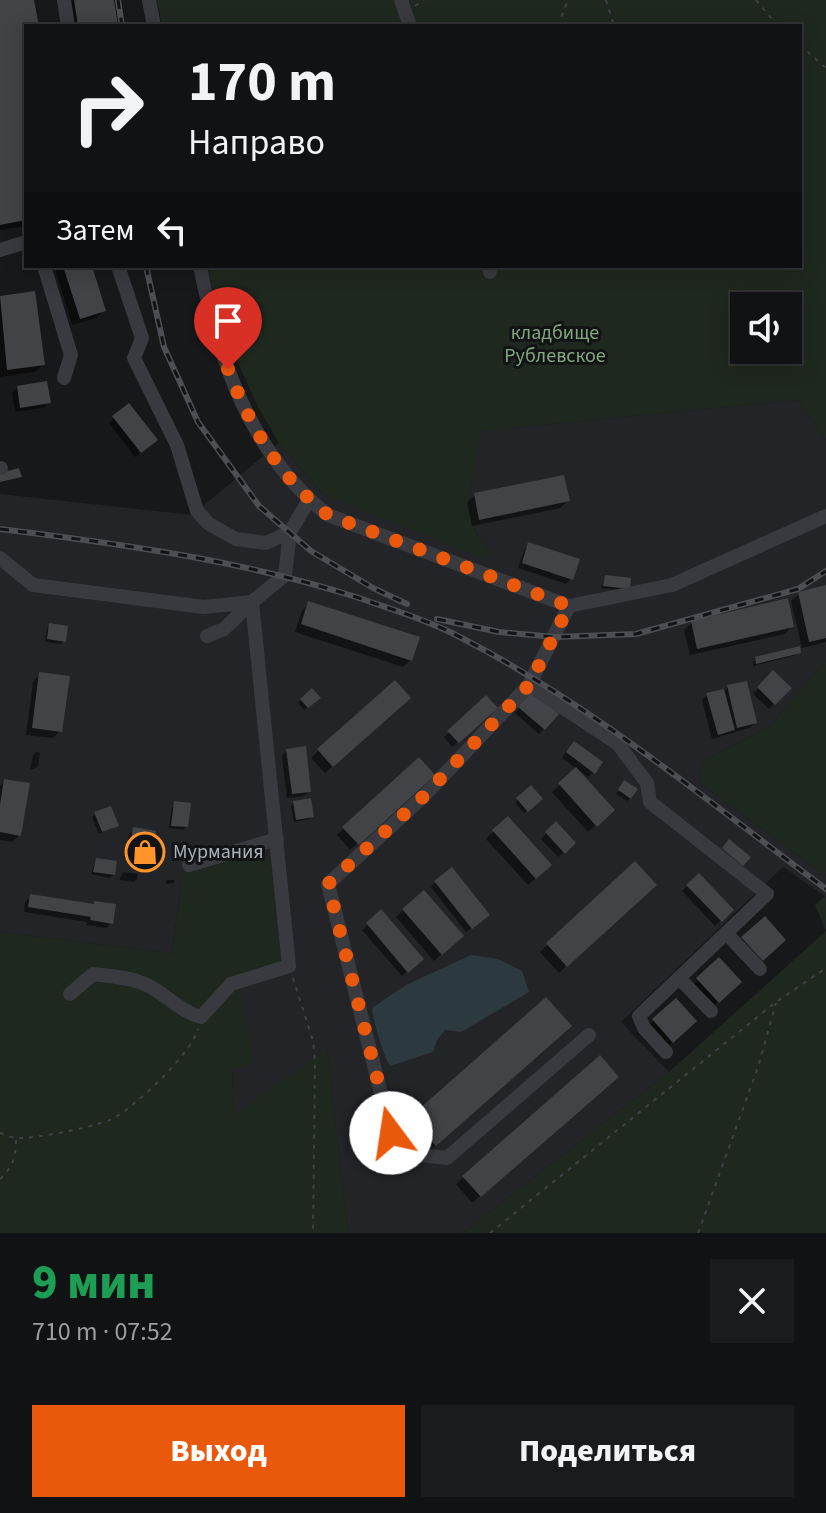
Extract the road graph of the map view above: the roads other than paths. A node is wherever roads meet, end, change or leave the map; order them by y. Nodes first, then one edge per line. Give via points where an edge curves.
1 (64, 0) edge
2 (149, 0) edge
3 (401, 0) edge
4 (68, 24) edge
5 (154, 24) edge
6 (409, 24) edge
7 (24, 243) edge
8 (0, 250) edge
9 (45, 268) edge
10 (119, 268) edge
11 (200, 268) edge
12 (64, 378) dead end
13 (309, 500) junction
14 (826, 516) edge
15 (290, 532) junction
16 (0, 558) edge
17 (252, 602) junction
18 (569, 606) junction
19 (207, 636) dead end
20 (529, 685) junction
21 (277, 839) junction
22 (189, 865) dead end
23 (726, 933) junction
24 (760, 969) dead end
25 (679, 978) junction
26 (70, 994) dead end
27 (711, 1011) dead end
28 (589, 1035) dead end
29 (666, 1052) dead end

1 - 4 lane
2 - 5 lane
3 - 6 lane
7 - 8 lane
9 - 12 lane via 71,355
10 - 15 lane via 142,338 134,358 177,445 197,511 236,539 266,543
11 - 13 lane via 211,324 246,414 278,465
13 - 15 lane
13 - 18 lane via 328,515
14 - 18 lane via 672,585
15 - 17 lane via 285,575
16 - 17 lane via 33,585 204,607
17 - 19 lane via 224,629
17 - 21 lane
18 - 20 lane
20 - 23 lane via 618,744 647,783 650,802 767,894
20 - 28 lane via 425,795 328,884 391,1133 420,1155 447,1158
21 - 22 lane
21 - 26 lane via 289,966 231,984 201,1017 124,978 93,974
23 - 24 lane
23 - 25 lane
25 - 27 lane
25 - 29 lane via 639,1016

